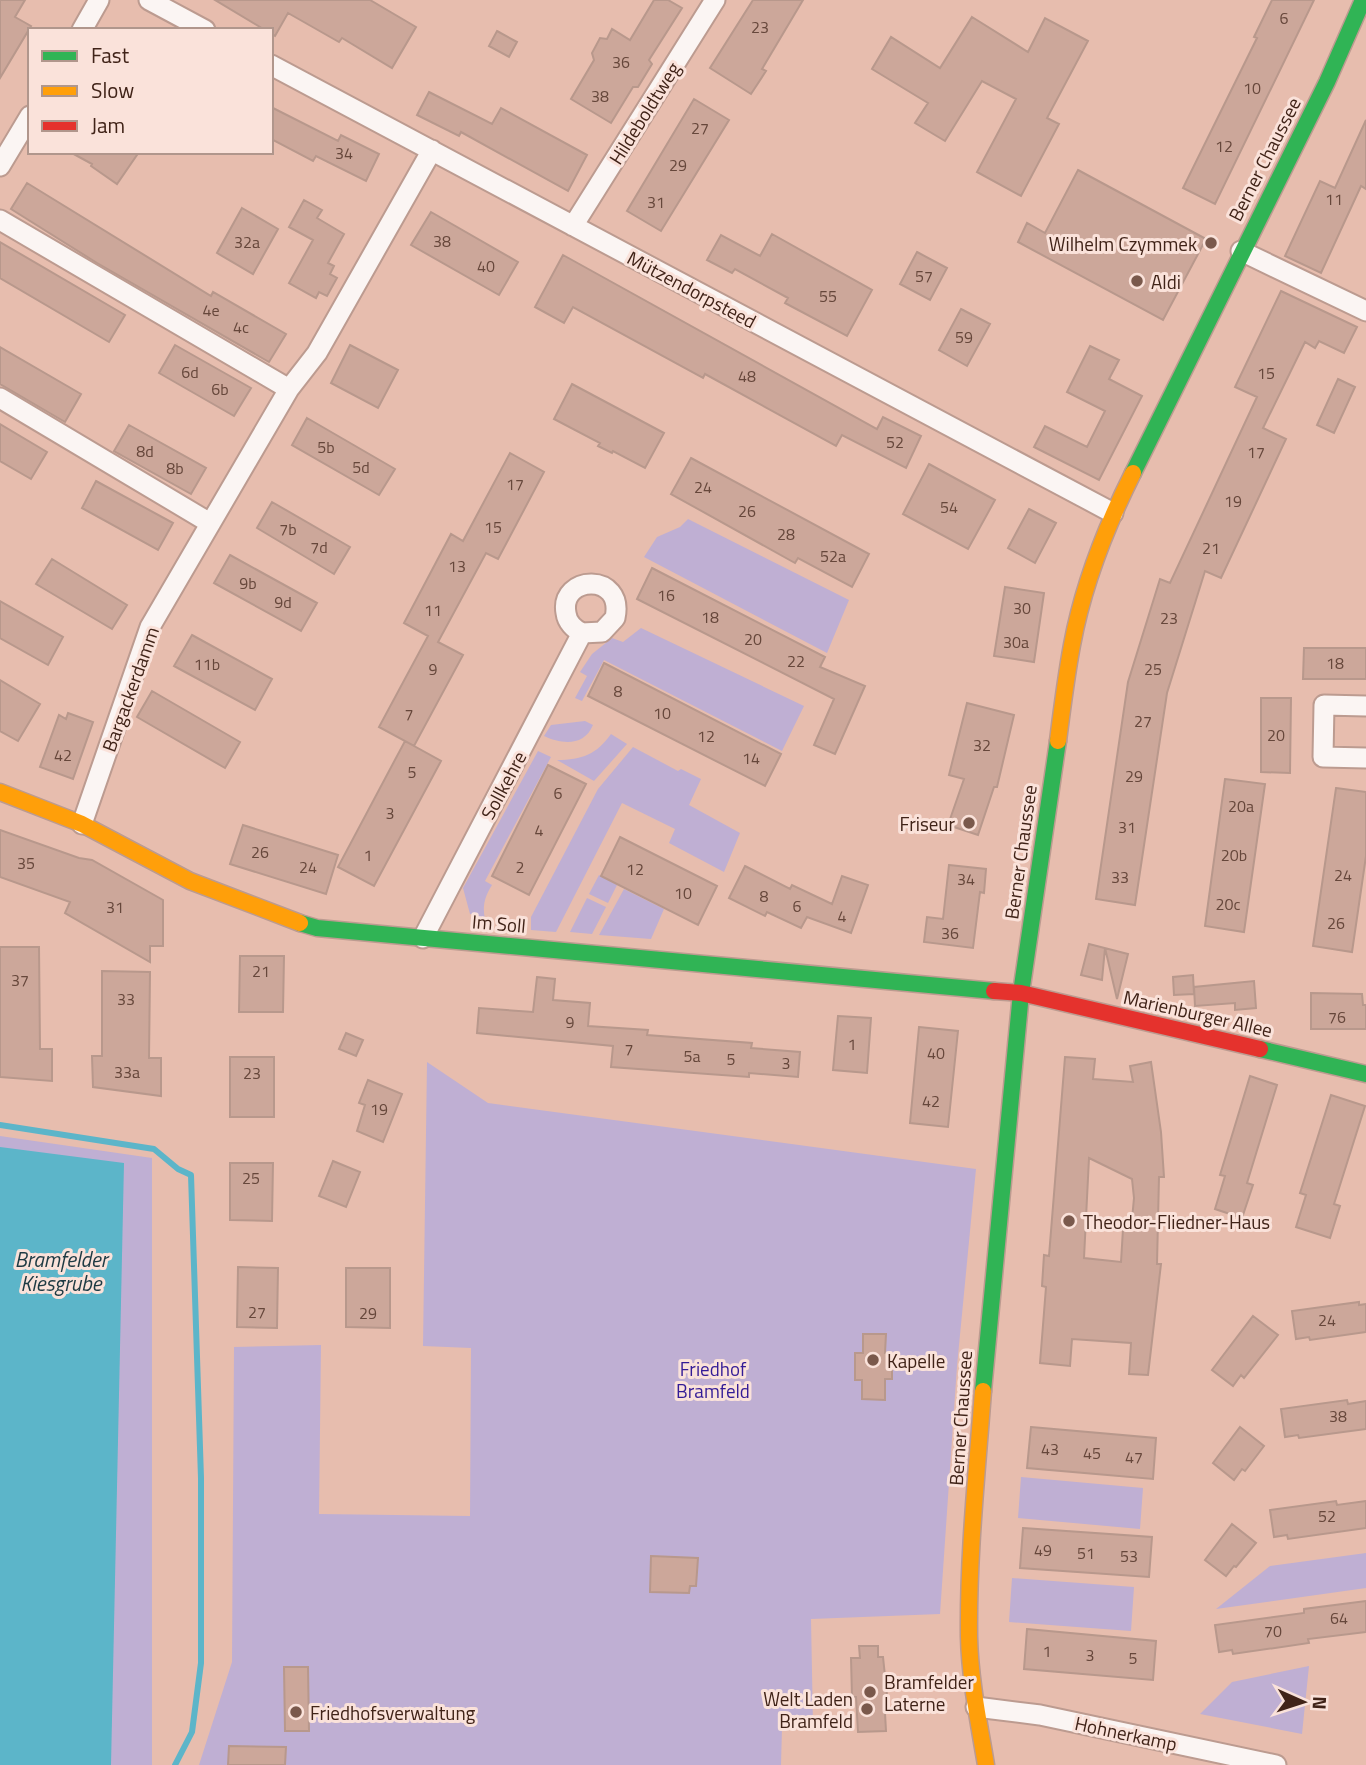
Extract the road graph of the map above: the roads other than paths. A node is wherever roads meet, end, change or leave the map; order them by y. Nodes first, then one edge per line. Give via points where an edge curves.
1 (99, 0) edge
2 (149, 0) edge
3 (715, 0) edge
4 (1363, 3) edge
5 (83, 28) edge
6 (201, 28) edge
7 (273, 66) edge
8 (28, 119) edge
9 (432, 150) junction
10 (0, 166) edge
11 (0, 220) edge
12 (573, 226) junction
13 (1241, 251) junction
14 (1366, 311) edge
15 (289, 390) junction
16 (0, 398) edge
17 (1113, 513) junction
18 (210, 523) junction
19 (582, 633) dead end
20 (1366, 706) edge
21 (1366, 758) edge
22 (0, 792) edge
23 (82, 824) junction
24 (423, 938) junction
25 (1021, 993) junction
26 (1366, 1074) edge
27 (976, 1707) junction
28 (986, 1765) edge
29 (1276, 1765) edge

1 - 5 street
2 - 6 street
3 - 12 street, Hildeboldtweg
4 - 13 street, Berner Chaussee
7 - 9 street, Mützendorpsteed
8 - 10 street
9 - 12 street, Mützendorpsteed
9 - 15 street, Bargackerdamm via 317,354
11 - 15 street
12 - 17 street, Mützendorpsteed
13 - 14 street
13 - 17 street, Berner Chaussee
15 - 18 street, Bargackerdamm
16 - 18 street
17 - 25 street, Berner Chaussee via 1072,643
18 - 23 street, Bargackerdamm via 150,627
19 - 24 street, Sollkehre
20 - 21 street via 1324,705 1323,757
22 - 23 street, Im Soll
23 - 24 street, Im Soll via 190,881 282,918 317,928
24 - 25 street, Im Soll
25 - 26 street, Marienburger Allee
25 - 27 street, Berner Chaussee via 971,1564 969,1639
27 - 28 street, Berner Chaussee
27 - 29 street, Hohnerkamp via 1040,1715

